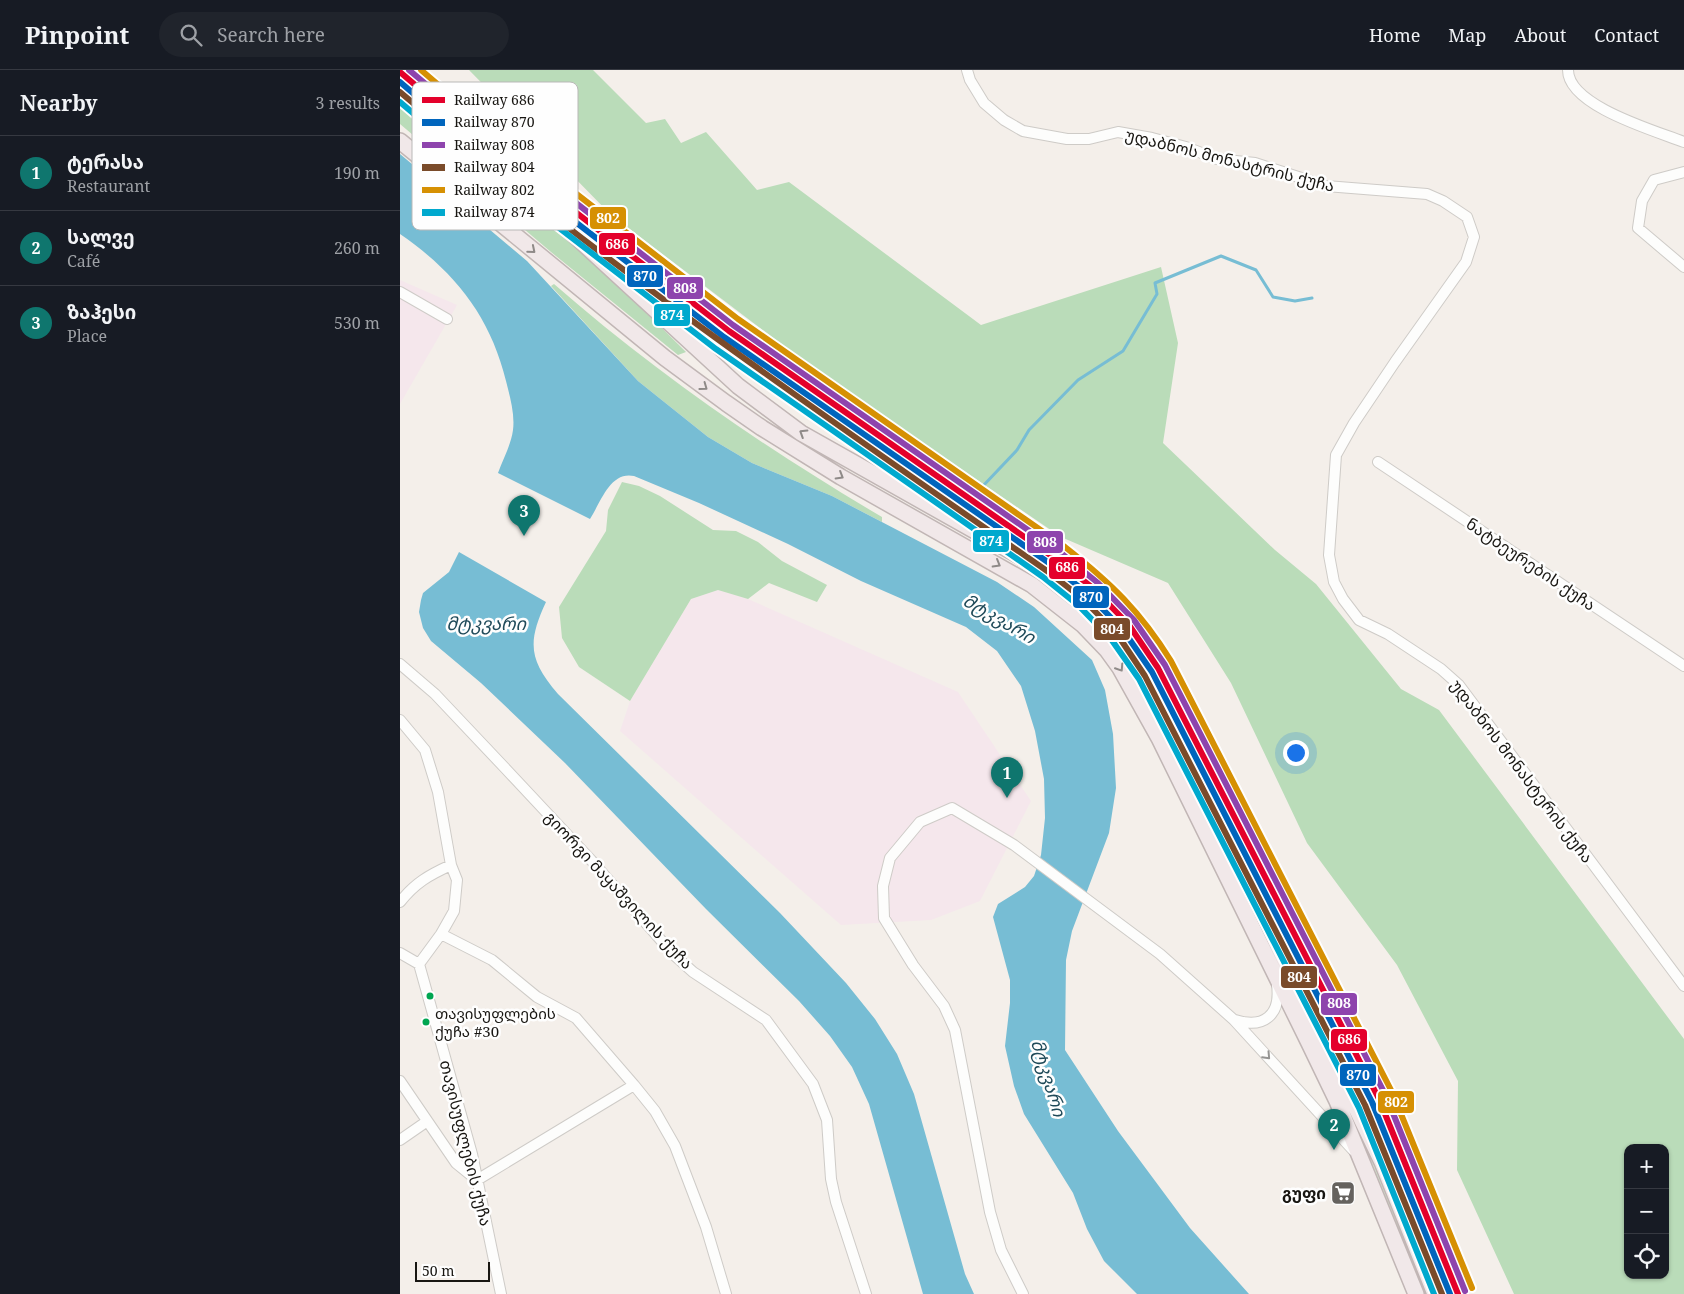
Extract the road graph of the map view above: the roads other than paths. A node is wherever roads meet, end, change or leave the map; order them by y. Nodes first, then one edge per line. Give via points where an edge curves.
1 (968, 70) edge
2 (1568, 70) edge
3 (400, 87) edge
4 (412, 99) edge
5 (400, 141) edge
6 (1684, 142) edge
7 (412, 151) edge
8 (1684, 172) edge
9 (509, 230) edge
10 (569, 230) edge
11 (1684, 267) edge
12 (400, 292) edge
13 (447, 318) dead end
14 (1395, 362) joint
15 (1378, 462) dead end
16 (400, 664) edge
17 (1684, 666) edge
18 (400, 720) edge
19 (451, 865) junction
20 (400, 902) edge
21 (441, 934) junction
22 (400, 953) edge
23 (419, 964) junction
24 (1275, 973) junction
25 (1684, 986) edge
26 (1234, 1020) junction
27 (400, 1080) edge
28 (634, 1085) junction
29 (426, 1122) junction
30 (400, 1140) edge
31 (1363, 1163) junction
32 (477, 1180) junction
33 (501, 1294) edge
34 (726, 1294) edge
35 (866, 1294) edge
36 (1023, 1294) edge
37 (1416, 1294) edge
38 (1435, 1294) edge

1 - 14 street, უდაბნოს მონასტრის ქუჩა via 970,80 984,103 1023,131 1067,139 1090,139 1118,132 1152,138 1217,159 1254,163 1326,186 1427,194 1459,211 1467,217 1474,238 1466,262
2 - 6 street via 1568,77 1578,92 1612,114
4 -> 3 highway
5 -> 7 highway
8 - 11 street via 1654,180 1642,201 1638,228
9 -> 24 highway via 665,358 778,438 840,477 1032,585 1094,636 1120,668 1151,722
38 -> 10 highway via 1382,1162 1235,856 1168,720 1117,633 1039,567 801,432 738,386
12 - 13 street
14 - 25 street, უდაბნოს მონასტერის ქუჩა via 1336,455 1329,555 1334,582 1342,599 1359,620 1388,634 1459,685
15 - 17 street, ნატბეურების ქუჩა
16 - 35 street, გიორგი მაყაშვილის ქუჩა via 435,694 517,781 673,954 693,972 766,1020 813,1084 827,1120 836,1202
18 - 19 street via 425,750 438,792
19 - 20 street via 423,877
19 - 21 street via 456,880 454,911
21 - 23 street
21 - 28 street via 492,960 536,997 576,1018
22 - 23 street
23 - 32 street, თავისუფლების ქუჩა
24 - 26 street via 1278,1004 1269,1018 1247,1024
24 - 31 highway
26 -> 31 street
26 - 36 street via 1160,954 1014,846 952,808 920,822 890,858 883,886 884,918 913,965 944,1006 956,1030 990,1212 1001,1250
27 - 29 street
28 - 32 street
28 - 34 street via 655,1111 675,1146 706,1227
29 - 30 street
29 - 32 street via 456,1163
31 - 37 highway
32 - 33 street, თავისუფლების ქუჩა

